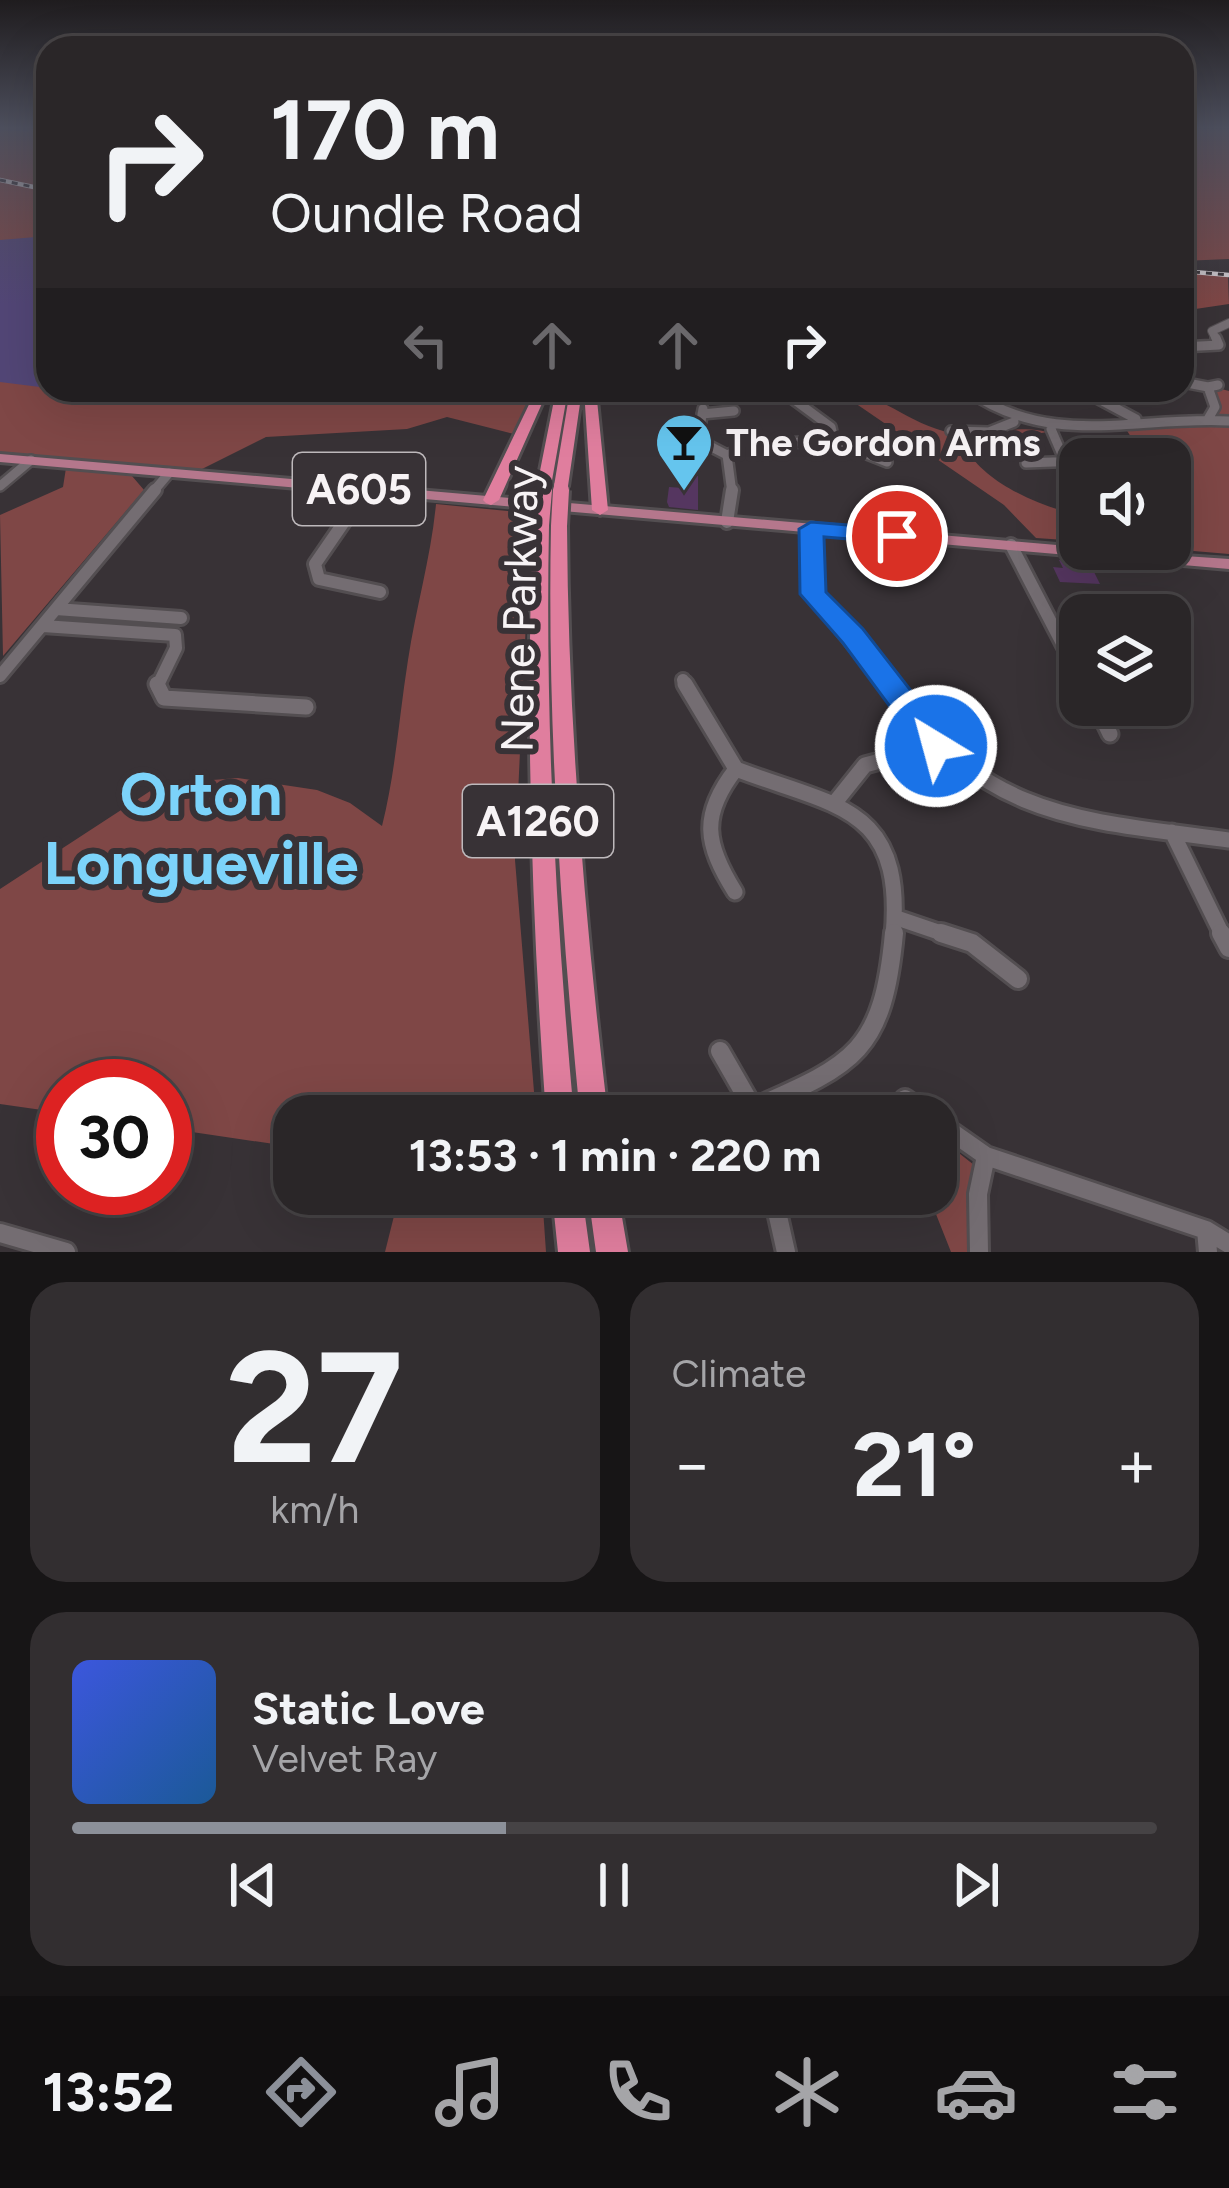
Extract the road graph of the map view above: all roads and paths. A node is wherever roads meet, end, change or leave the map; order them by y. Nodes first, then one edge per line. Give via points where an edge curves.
1 (1229, 323) edge
2 (1224, 346) edge
3 (1194, 347) edge
4 (1194, 384) edge
5 (536, 402) edge
6 (561, 402) edge
7 (573, 402) edge
8 (591, 402) edge
9 (797, 402) edge
10 (985, 402) edge
11 (1105, 402) edge
12 (734, 410) dead end
13 (1208, 418) junction
14 (1137, 419) junction
15 (1229, 421) edge
16 (1014, 422) junction
17 (1051, 429) junction
18 (951, 431) dead end
19 (834, 441) junction
20 (1059, 447) edge
21 (727, 455) junction
22 (0, 458) edge
23 (31, 460) junction
24 (1059, 460) edge
25 (886, 462) dead end
26 (1026, 463) dead end
27 (170, 473) junction
28 (0, 486) edge
29 (553, 486) junction
30 (367, 490) junction
31 (491, 500) junction
32 (600, 510) junction
33 (727, 522) junction
34 (550, 526) junction
35 (811, 529) junction
36 (1011, 545) junction
37 (1229, 564) edge
38 (380, 592) dead end
39 (56, 609) junction
40 (181, 618) dead end
41 (43, 626) junction
42 (1059, 638) edge
43 (0, 676) edge
44 (683, 680) dead end
45 (306, 707) dead end
46 (1106, 726) edge
47 (1110, 734) dead end
48 (936, 746) junction
49 (736, 769) junction
50 (837, 800) junction
51 (1172, 832) junction
52 (1229, 840) edge
53 (734, 892) dead end
54 (897, 918) junction
55 (1229, 948) edge
56 (1018, 979) dead end
57 (720, 1052) dead end
58 (558, 1095) edge
59 (593, 1095) edge
60 (745, 1095) edge
61 (788, 1095) edge
62 (957, 1136) edge
63 (986, 1156) junction
64 (570, 1215) edge
65 (606, 1215) edge
66 (778, 1215) edge
67 (0, 1233) edge
68 (1207, 1241) edge
69 (1229, 1244) edge
70 (66, 1252) edge
71 (574, 1252) edge
72 (612, 1252) edge
73 (786, 1252) edge
74 (979, 1252) edge

1 - 2 street via 1212,331
2 - 3 street
4 - 13 street via 1213,386
5 - 31 highway
6 - 29 highway, Nene Parkway / A1260
7 - 29 highway, Nene Parkway / A1260
8 - 32 highway
9 - 19 street via 831,427
10 - 16 street
11 - 14 street
12 - 21 street via 703,412 698,440
13 - 14 street
13 - 15 street
14 - 17 street
16 - 17 street
16 - 18 street via 989,432
17 - 20 street
19 - 21 street via 806,448 756,442
19 - 25 street
21 - 33 street
22 - 23 main road, A605
23 - 27 main road, A605
23 - 28 street
24 - 26 street
27 - 30 main road, A605
27 - 39 street
29 - 34 highway, Nene Parkway / A1260, bridge
30 - 31 main road, A605
30 - 38 street via 316,564 330,585
31 - 32 main road, A605
32 - 33 main road, A605
33 - 35 main road, A605
34 - 58 highway, Nene Parkway / A1260 via 535,670 539,873
34 - 59 highway, Nene Parkway / A1260 via 566,870
35 - 36 main road, A605
35 - 48 street via 813,594
36 - 37 main road, A605
36 - 42 street
39 - 40 street
39 - 41 street
41 - 43 street
41 - 45 street via 175,635 156,686 164,698
44 - 49 street
46 - 47 street
48 - 50 street via 881,757 849,774
48 - 51 street via 1029,802
49 - 50 street
49 - 53 street via 707,803 706,846
50 - 54 street via 875,831 894,867
51 - 52 street
51 - 55 street
54 - 56 street via 971,943
54 - 61 street via 873,1027 845,1066
57 - 60 street
62 - 63 street
63 - 68 street
63 - 74 street
64 - 71 highway
65 - 72 highway
66 - 73 street
67 - 70 street
68 - 69 street

